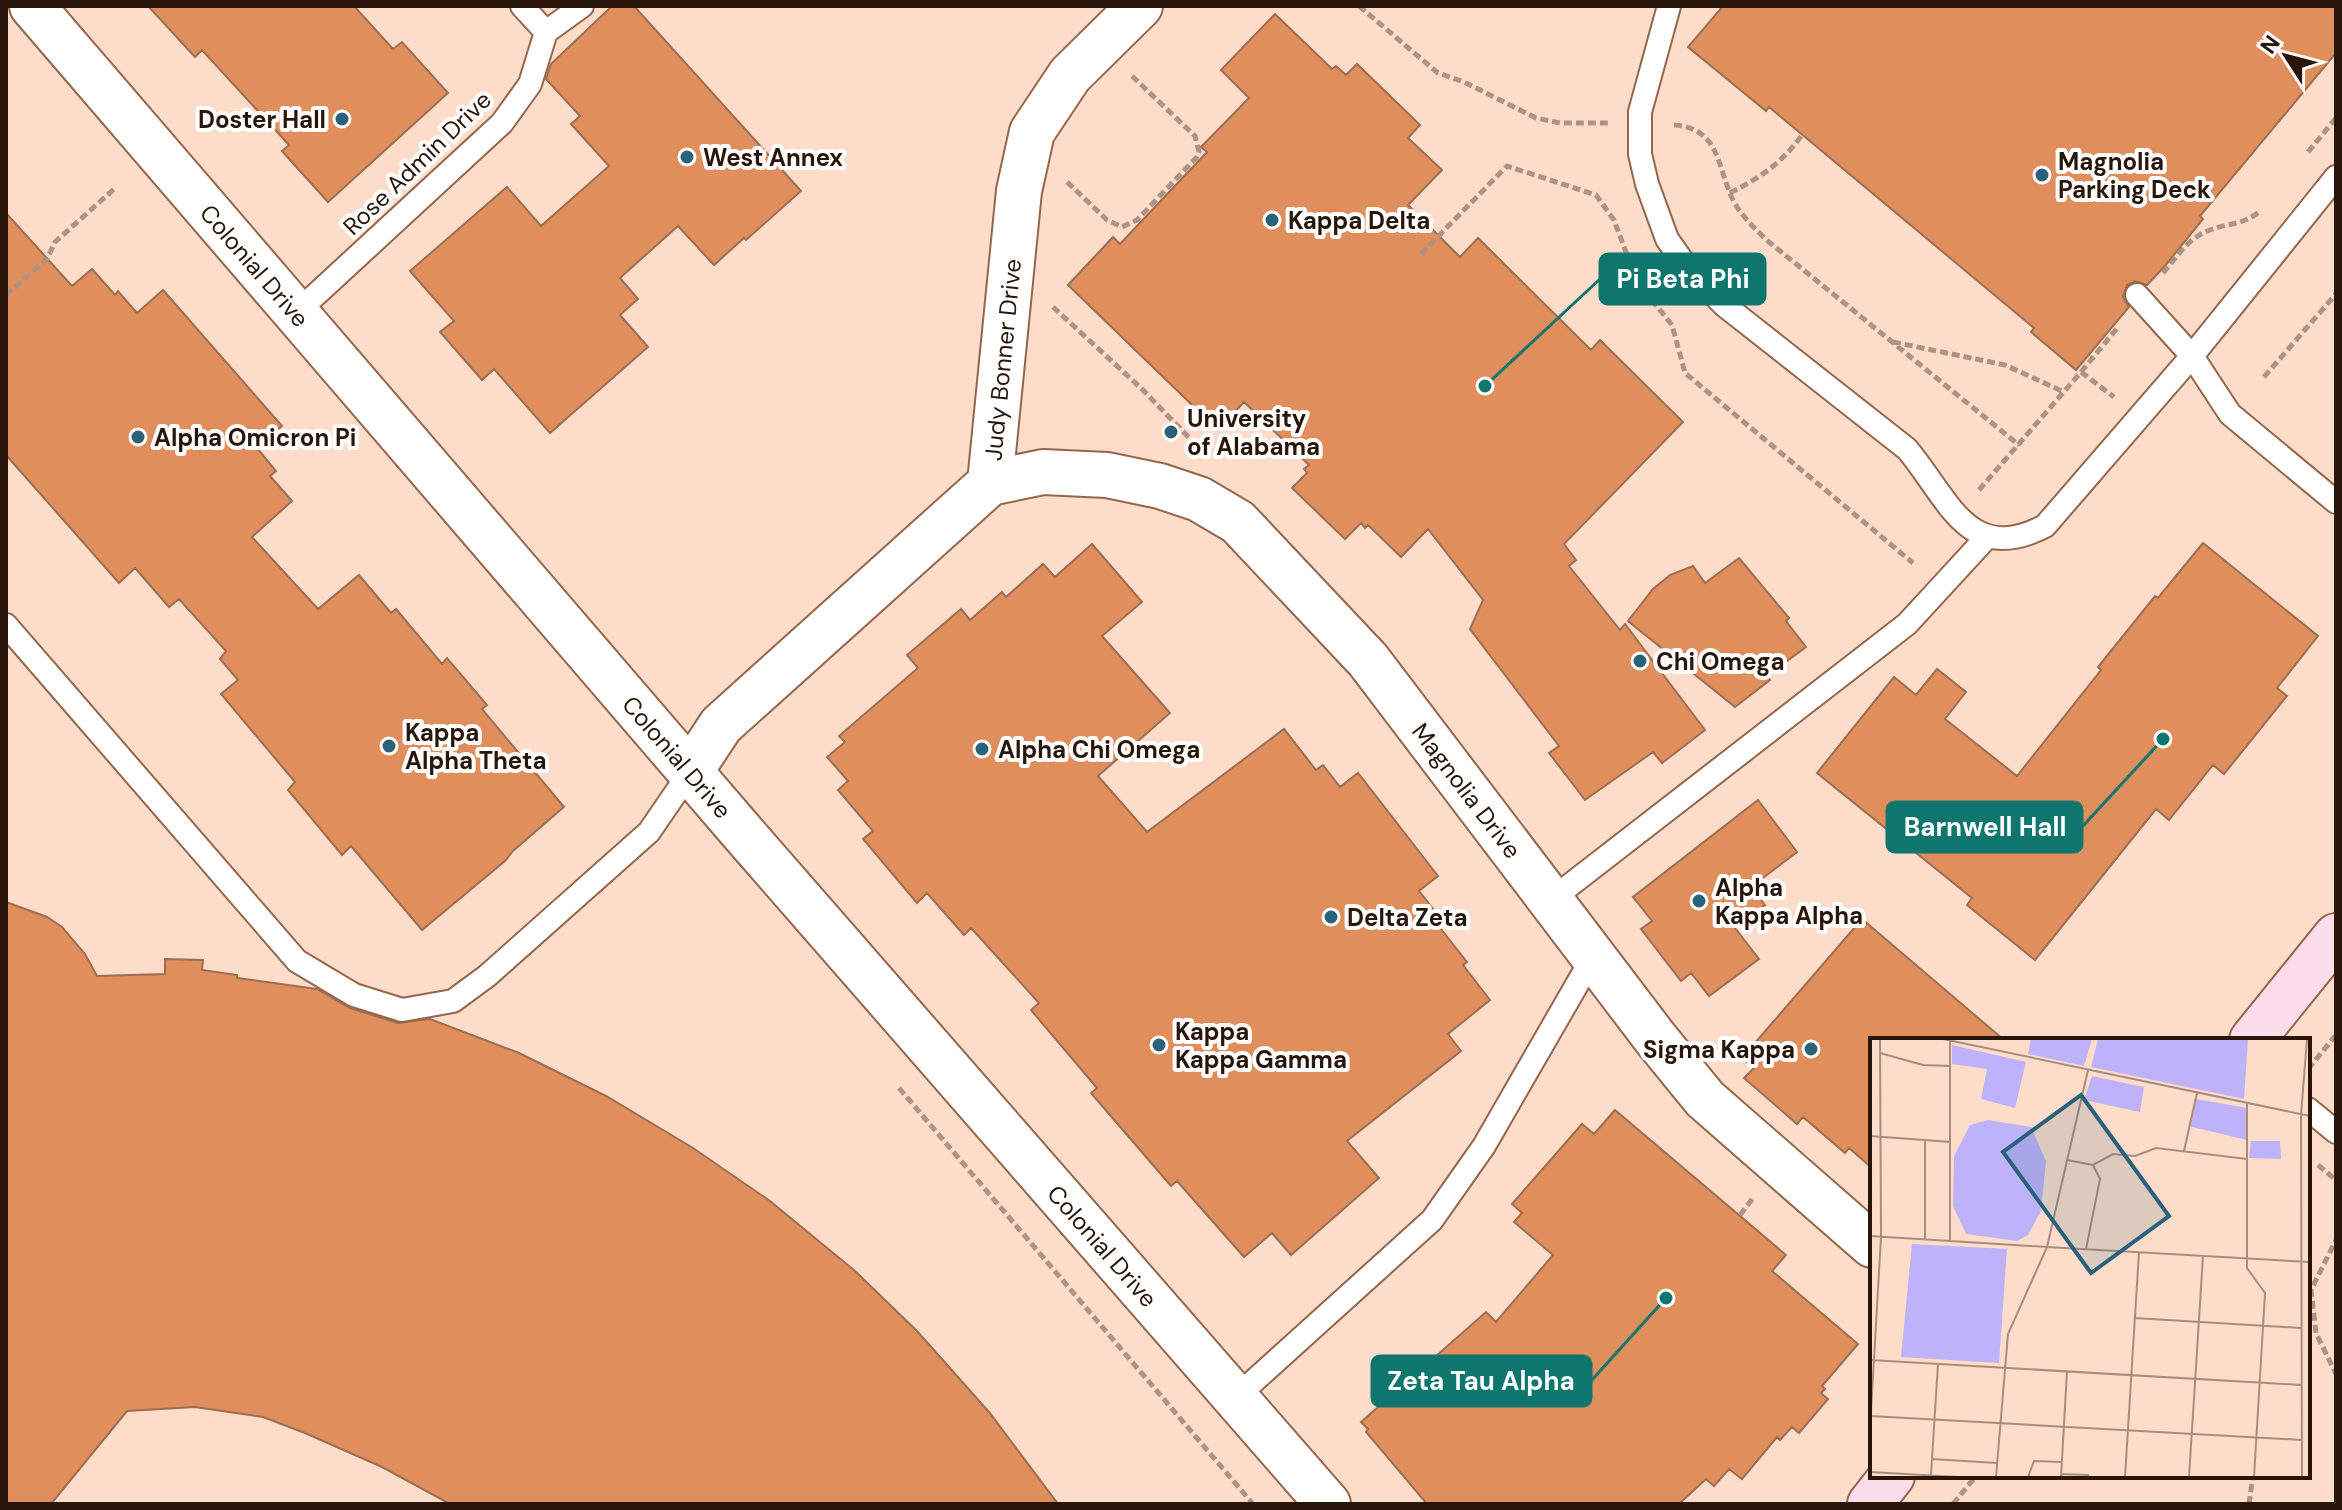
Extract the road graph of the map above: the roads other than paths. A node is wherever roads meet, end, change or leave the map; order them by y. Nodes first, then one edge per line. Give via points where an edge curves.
1 (32, 6) edge
2 (522, 6) edge
3 (582, 6) edge
4 (1140, 6) edge
5 (1669, 6) edge
6 (546, 32) junction
7 (2336, 177) edge
8 (2139, 297) road end
9 (296, 313) junction
10 (2192, 356) junction
11 (990, 483) junction
12 (2336, 502) edge
13 (1987, 537) junction
14 (6, 625) edge
15 (690, 772) junction
16 (1552, 899) junction
17 (2336, 936) edge
18 (1594, 955) junction
19 (2254, 1038) edge
20 (2310, 1111) edge
21 (2336, 1132) edge
22 (1870, 1243) edge
23 (1235, 1398) junction
24 (1890, 1478) edge
25 (1328, 1504) edge
26 (1870, 1504) edge

1 - 9 street, Colonial Drive
2 - 6 lane
3 - 6 lane
4 - 11 street, Judy Bonner Drive via 1070,75 1032,132 1019,191
5 - 13 lane via 1640,122 1640,154 1667,239 1724,305 1907,449 1956,515
6 - 9 lane, Rose Admin Drive via 530,84 502,123
7 - 10 lane
8 - 10 lane
9 - 15 street, Colonial Drive
10 - 12 lane via 2230,414
10 - 13 lane via 2045,526 2011,540
11 - 15 street, Judy Bonner Drive via 721,725
11 - 16 street, Magnolia Drive via 1043,472 1107,475 1199,499 1238,522 1368,660
13 - 16 lane via 1907,624
14 - 15 lane via 297,961 354,995 402,1010 453,1001 487,976 649,832
15 - 23 street, Colonial Drive
16 - 18 street, Magnolia Drive
17 - 19 main road
18 - 22 street, Magnolia Drive via 1705,1099
18 - 23 lane via 1484,1146 1432,1220
20 - 21 lane
23 - 25 street, Colonial Drive
24 - 26 main road

